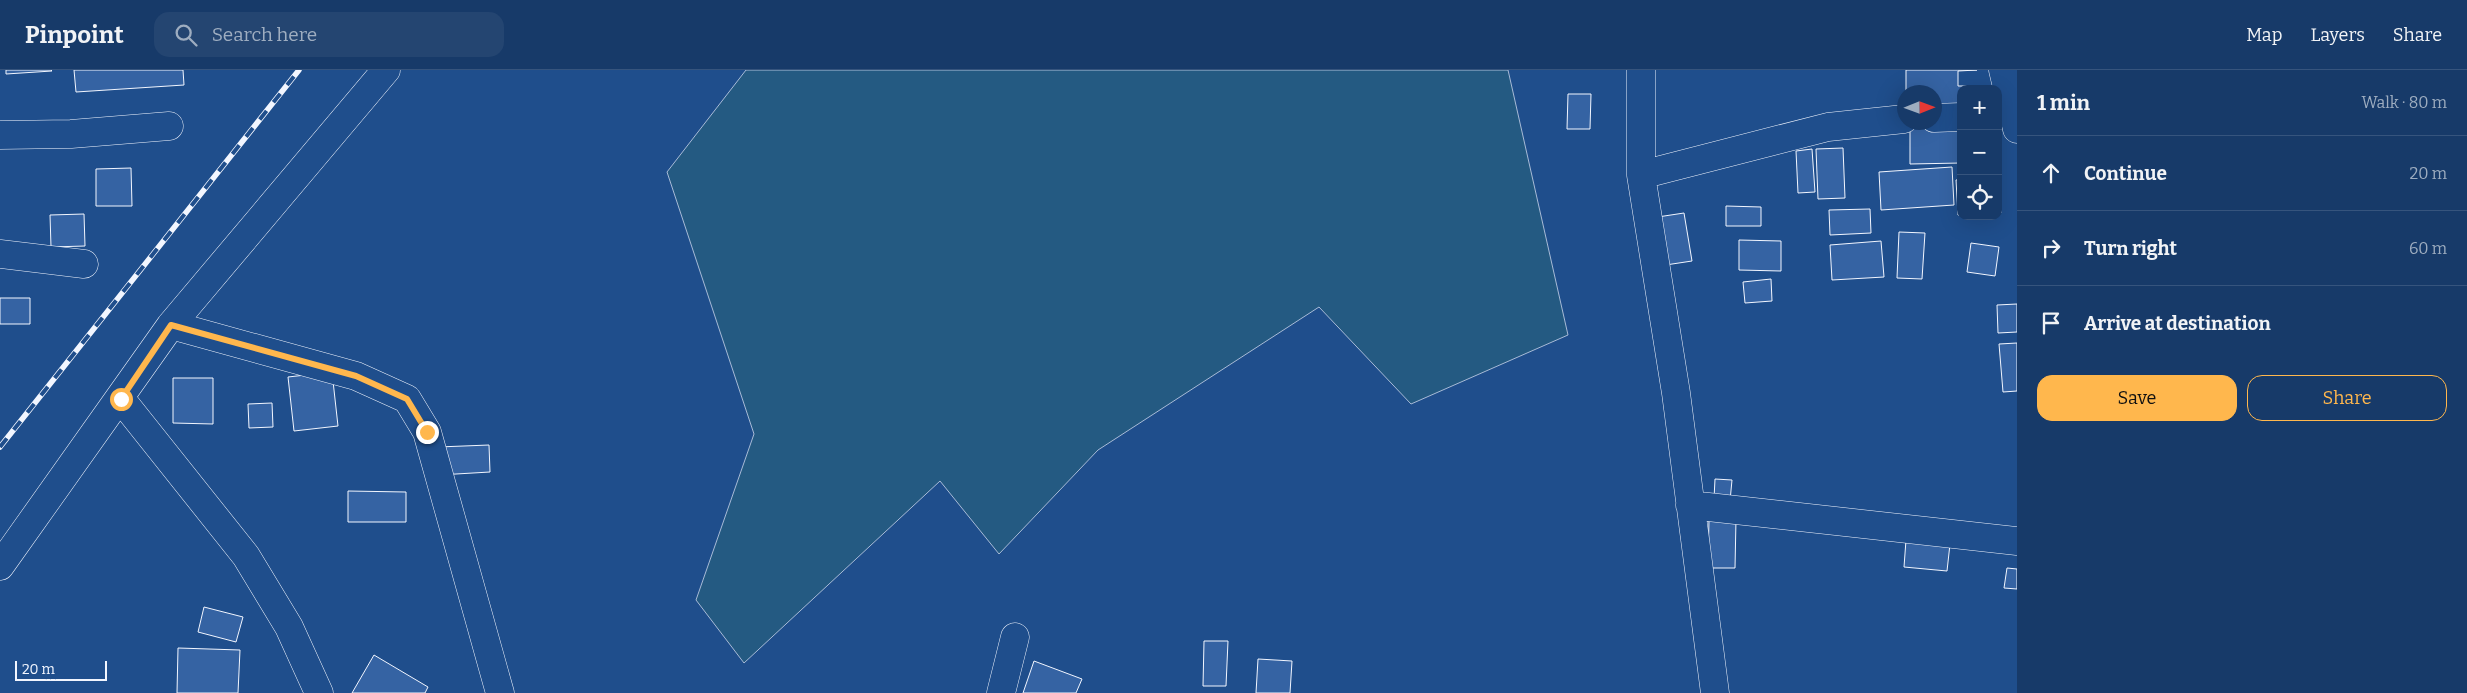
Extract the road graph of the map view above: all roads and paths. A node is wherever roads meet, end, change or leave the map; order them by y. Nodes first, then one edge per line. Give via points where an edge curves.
1 (386, 70) edge
2 (1641, 70) edge
3 (2003, 70) edge
4 (1942, 118) edge
5 (1957, 118) edge
6 (2009, 120) edge
7 (1897, 121) edge
8 (169, 126) dead end
9 (0, 135) edge
10 (1641, 175) junction
11 (0, 254) edge
12 (84, 264) dead end
13 (171, 325) junction
14 (121, 399) junction
15 (1690, 504) junction
16 (2017, 541) edge
17 (0, 566) edge
18 (1015, 637) dead end
19 (319, 693) edge
20 (500, 693) edge
21 (1001, 693) edge
22 (1715, 693) edge

1 - 13 street
2 - 10 street
3 - 6 street
4 - 5 street
7 - 10 street via 1828,126
8 - 9 street via 71,134
10 - 15 street via 1676,393
11 - 12 street
13 - 14 street
13 - 20 street via 356,376 407,399 427,432
14 - 17 street
14 - 19 street via 246,556 289,627
15 - 16 street
15 - 22 street
18 - 21 street

